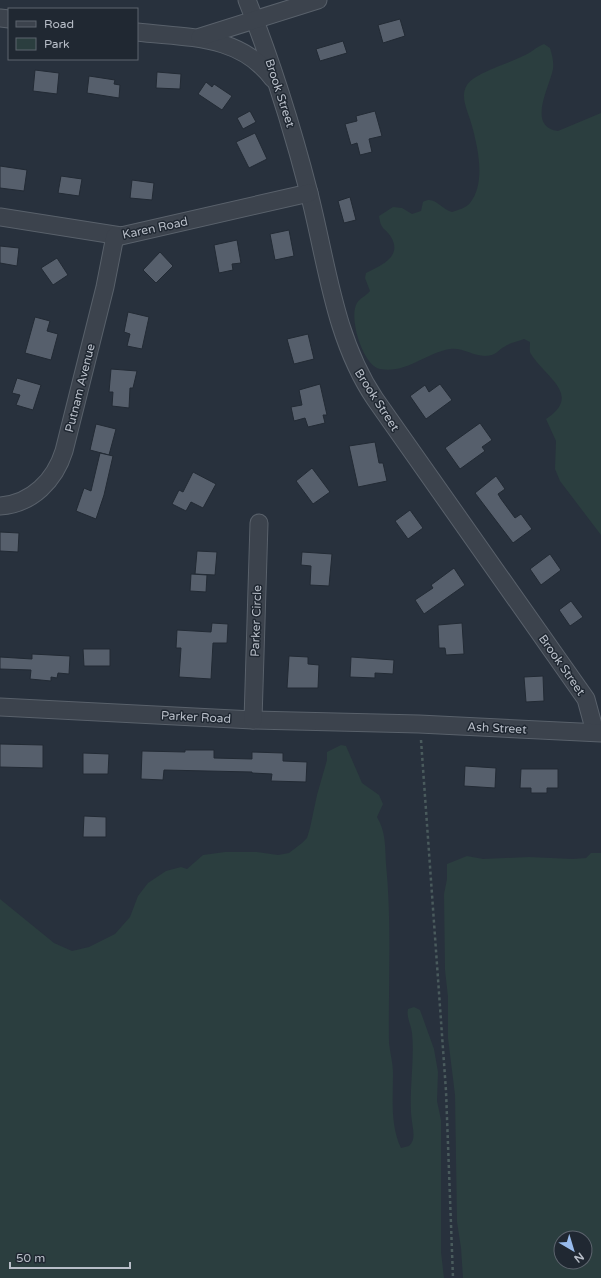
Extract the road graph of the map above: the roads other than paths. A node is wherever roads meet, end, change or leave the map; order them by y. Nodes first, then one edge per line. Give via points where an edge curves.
1 (247, 0) edge
2 (318, 0) edge
3 (255, 21) junction
4 (138, 32) edge
5 (196, 38) junction
6 (282, 95) junction
7 (309, 193) junction
8 (0, 217) edge
9 (115, 236) junction
10 (0, 506) edge
11 (259, 523) dead end
12 (0, 708) edge
13 (253, 720) junction
14 (393, 723) joint
15 (598, 733) edge

1 - 3 street, Brook Street
2 - 3 street
3 - 5 street
3 - 6 street, Brook Street
4 - 5 street
5 - 6 street via 229,44 246,53 266,70
6 - 7 street, Brook Street
7 - 9 street, Karen Road
7 - 15 street, Brook Street via 338,317 355,368 374,399 586,699
8 - 9 street, Karen Road
9 - 10 street, Putnam Avenue via 105,287 59,466 45,485 33,495
11 - 13 street, Parker Circle
12 - 13 street, Parker Road
13 - 14 street, Parker Road
14 - 15 street, Ash Street

